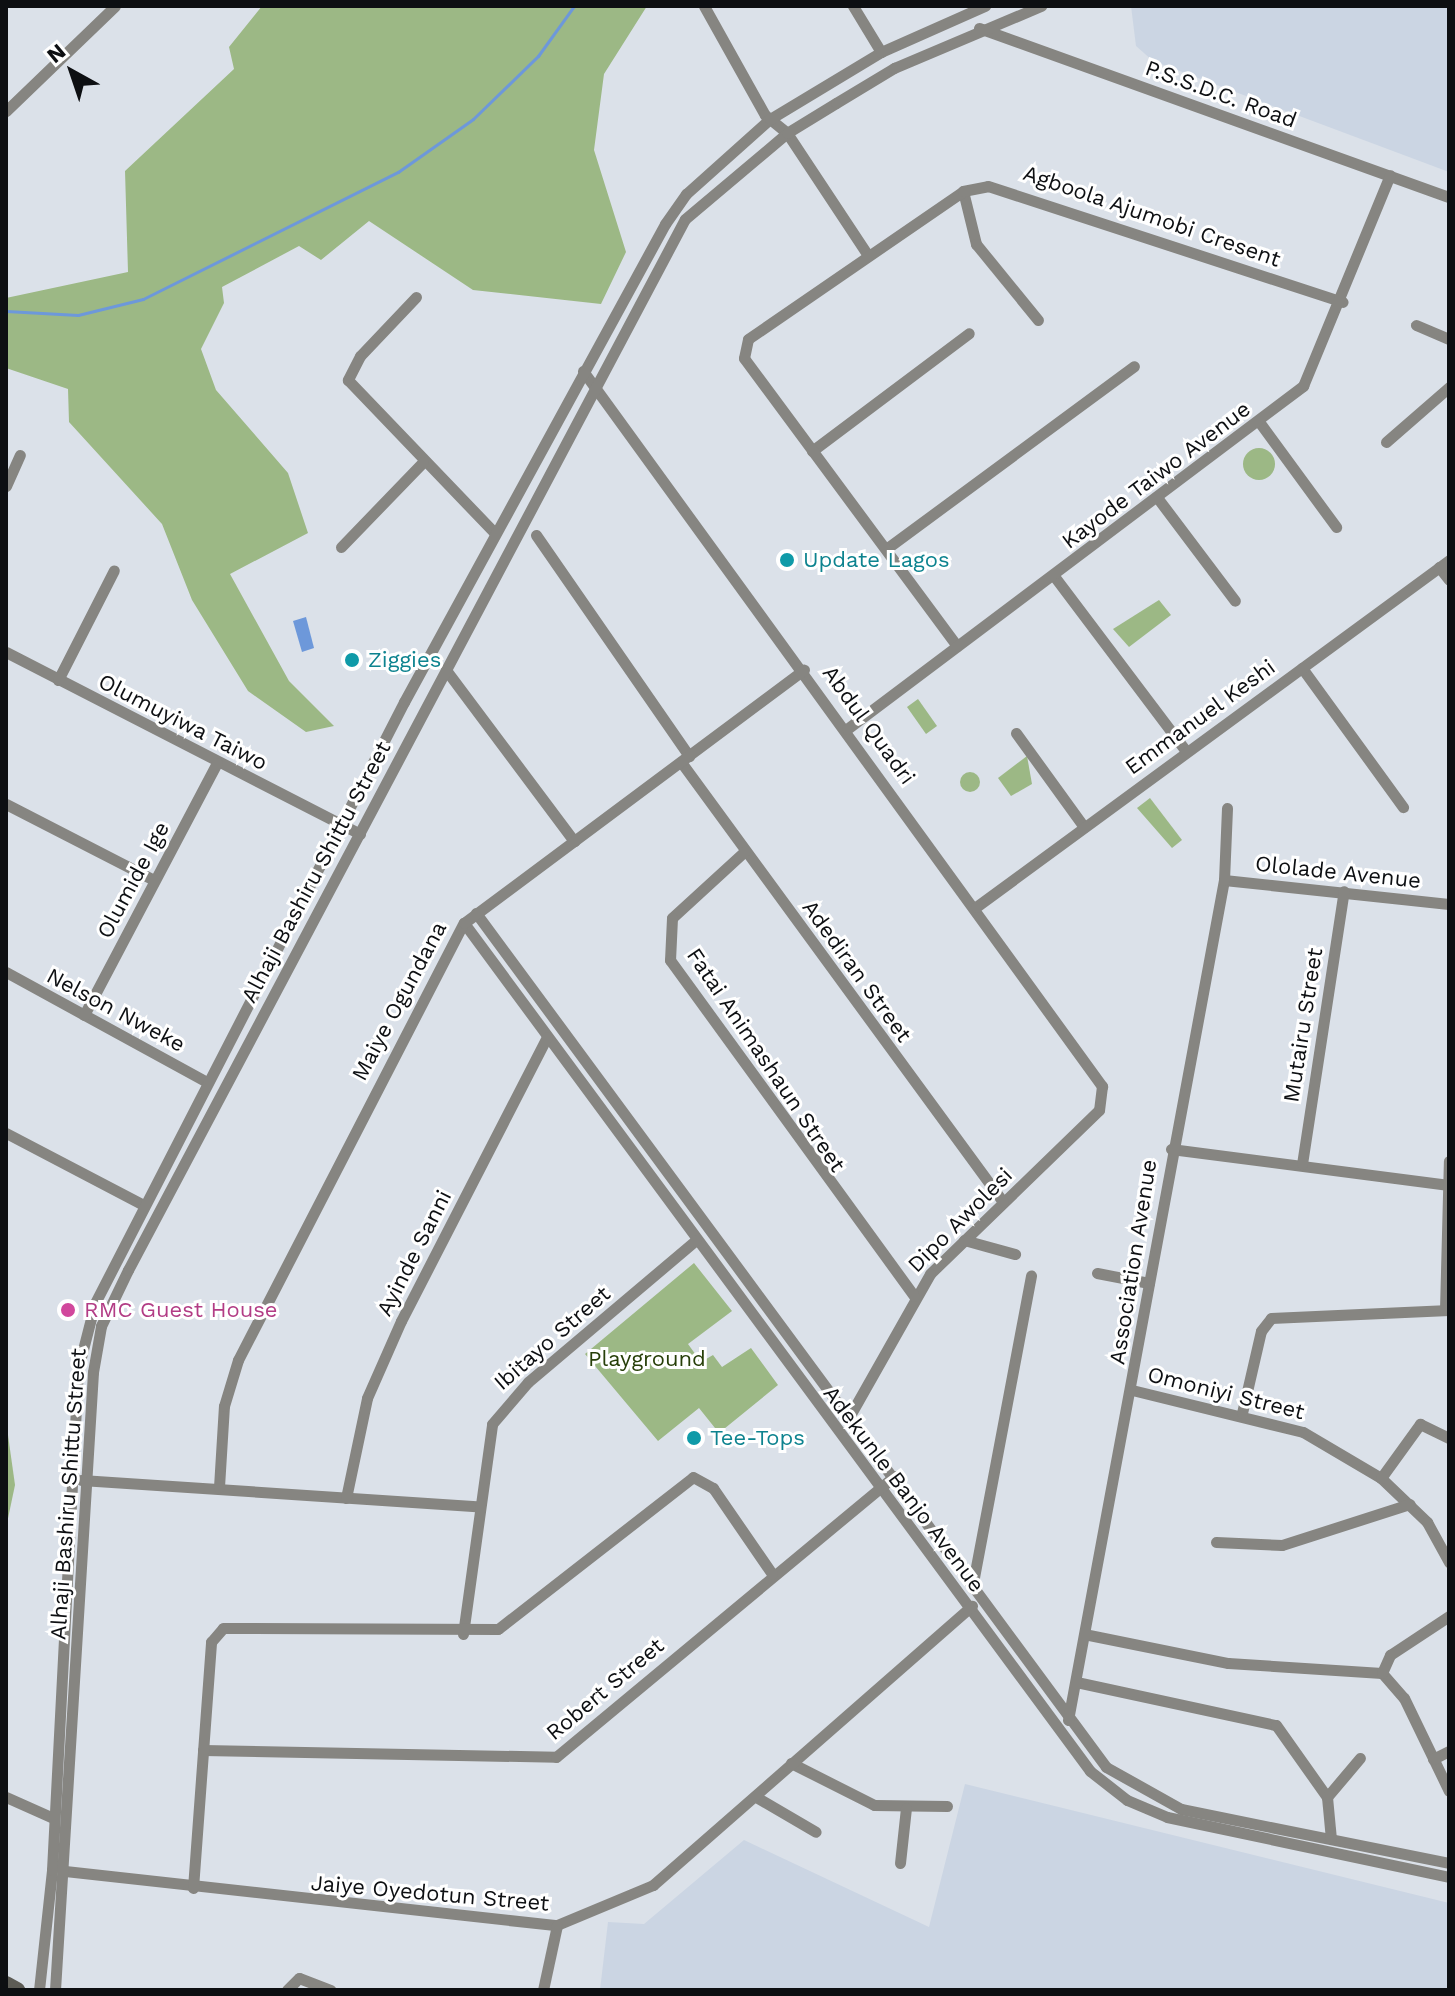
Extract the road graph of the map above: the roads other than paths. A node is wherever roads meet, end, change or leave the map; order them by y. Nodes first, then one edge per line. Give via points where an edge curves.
1 (115, 6) edge
2 (704, 6) edge
3 (853, 6) edge
4 (985, 6) edge
5 (1041, 6) edge
6 (969, 13) junction
7 (979, 28) junction
8 (881, 52) junction
9 (6, 111) edge
10 (770, 119) junction
11 (787, 133) junction
12 (1390, 175) junction
13 (963, 191) junction
14 (1449, 197) edge
15 (867, 254) junction
16 (416, 297) dead end
17 (1342, 302) junction
18 (1038, 320) dead end
19 (1416, 325) dead end
20 (969, 333) dead end
21 (1449, 339) edge
22 (1134, 366) dead end
23 (583, 371) junction
24 (596, 386) junction
25 (1449, 387) edge
26 (1260, 423) junction
27 (1386, 442) dead end
28 (812, 451) junction
29 (20, 455) dead end
30 (423, 462) junction
31 (6, 486) edge
32 (1159, 500) junction
33 (1336, 527) dead end
34 (494, 532) junction
35 (536, 535) dead end
36 (341, 547) dead end
37 (886, 549) junction
38 (1444, 564) edge
39 (114, 570) dead end
40 (1054, 576) junction
41 (1449, 580) edge
42 (1235, 601) dead end
43 (957, 646) junction
44 (6, 652) edge
45 (1302, 668) junction
46 (446, 670) junction
47 (804, 670) junction
48 (58, 680) junction
49 (847, 729) junction
50 (1016, 733) dead end
51 (1186, 751) junction
52 (685, 759) junction
53 (217, 763) junction
54 (1403, 807) dead end
55 (1227, 808) dead end
56 (8, 810) edge
57 (342, 826) junction
58 (1084, 827) junction
59 (360, 834) junction
60 (574, 841) junction
61 (745, 851) junction
62 (154, 880) junction
63 (1224, 880) junction
64 (1344, 891) junction
65 (1449, 904) edge
66 (976, 907) junction
67 (476, 913) junction
68 (464, 923) junction
69 (6, 972) edge
70 (84, 1015) junction
71 (547, 1037) junction
72 (207, 1082) junction
73 (1099, 1110) joint
74 (6, 1133) edge
75 (1171, 1149) junction
76 (1449, 1161) edge
77 (1302, 1164) junction
78 (1448, 1185) edge
79 (1003, 1202) junction
80 (144, 1205) junction
81 (964, 1240) junction
82 (695, 1241) junction
83 (1015, 1254) dead end
84 (1097, 1273) dead end
85 (1031, 1276) dead end
86 (1149, 1283) junction
87 (914, 1296) junction
88 (1447, 1310) edge
89 (1132, 1390) junction
90 (1242, 1413) junction
91 (849, 1417) junction
92 (1449, 1438) edge
93 (894, 1476) junction
94 (1381, 1478) junction
95 (70, 1479) junction
96 (87, 1481) junction
97 (219, 1487) junction
98 (879, 1489) junction
99 (346, 1498) junction
100 (1410, 1504) junction
101 (476, 1506) junction
102 (1216, 1542) dead end
103 (1449, 1562) edge
104 (772, 1574) junction
105 (972, 1588) junction
106 (981, 1601) junction
107 (968, 1608) junction
108 (1449, 1616) edge
109 (463, 1634) junction
110 (1089, 1635) junction
111 (1382, 1673) junction
112 (1081, 1683) junction
113 (1068, 1720) junction
114 (203, 1750) junction
115 (1449, 1751) edge
116 (1360, 1758) dead end
117 (1433, 1759) junction
118 (791, 1763) junction
119 (1449, 1791) edge
120 (6, 1797) edge
121 (756, 1797) junction
122 (1327, 1797) junction
123 (947, 1806) dead end
124 (906, 1808) junction
125 (53, 1818) junction
126 (816, 1832) dead end
127 (1331, 1839) junction
128 (900, 1863) dead end
129 (1449, 1863) edge
130 (65, 1871) junction
131 (1449, 1877) edge
132 (193, 1888) junction
133 (557, 1925) junction
134 (46, 1931) junction
135 (62, 1931) junction
136 (6, 1984) edge
137 (17, 1990) edge
138 (39, 1990) edge
139 (55, 1990) edge
140 (287, 1990) edge
141 (331, 1990) edge
142 (543, 1990) edge

1 - 9 street
2 - 10 street
3 - 8 street
4 - 6 street, Alhaji Bashiru Shittu Street
5 - 7 street, Alhaji Bashiru Shittu Street
6 - 7 street
6 - 8 street, Alhaji Bashiru Shittu Street
7 - 11 street, Alhaji Bashiru Shittu Street
7 - 12 street, P.S.S.D.C. Road
8 - 10 street, Alhaji Bashiru Shittu Street
10 - 11 street
10 - 23 street, Alhaji Bashiru Shittu Street via 686,194
11 - 15 street
11 - 24 street, Alhaji Bashiru Shittu Street via 685,219
12 - 14 street, P.S.S.D.C. Road
12 - 17 street, Kayode Taiwo Avenue
13 - 15 street, Agboola Ajumobi Cresent
13 - 17 street, Agboola Ajumobi Cresent via 1000,186
13 - 18 street via 976,244
15 - 28 street, Agboola Ajumobi Cresent via 743,345 744,358
16 - 30 street via 360,356 348,380
17 - 26 street, Kayode Taiwo Avenue via 1309,378
19 - 21 street
20 - 28 street
22 - 37 street
23 - 24 street, Abdul Quadri
23 - 34 street, Alhaji Bashiru Shittu Street
24 - 46 street, Alhaji Bashiru Shittu Street
24 - 47 street, Abdul Quadri
25 - 27 street
26 - 32 street, Kayode Taiwo Avenue
26 - 33 street
28 - 37 street, Agboola Ajumobi Cresent
29 - 31 street
30 - 34 street
30 - 36 street
32 - 40 street, Kayode Taiwo Avenue
32 - 42 street
34 - 57 street, Alhaji Bashiru Shittu Street
35 - 52 street, Adediran Street
37 - 43 street, Agboola Ajumobi Cresent
38 - 41 street
38 - 45 street, Emmanuel Keshi
39 - 48 street
40 - 43 street, Kayode Taiwo Avenue
40 - 51 street
43 - 49 street, Kayode Taiwo Avenue
44 - 48 street, Olumuyiwa Taiwo
45 - 51 street, Emmanuel Keshi
45 - 54 street
46 - 59 street, Alhaji Bashiru Shittu Street
46 - 60 street
47 - 49 street, Abdul Quadri
47 - 52 street, Maiye Ogundana
48 - 53 street, Olumuyiwa Taiwo
49 - 66 street, Abdul Quadri
50 - 58 street
51 - 58 street, Emmanuel Keshi
52 - 60 street, Maiye Ogundana
52 - 61 street, Adediran Street
53 - 57 street, Olumuyiwa Taiwo
53 - 62 street, Olumide Ige
55 - 63 street, Association Avenue
56 - 62 street
57 - 59 street, Olumuyiwa Taiwo
57 - 72 street, Alhaji Bashiru Shittu Street
58 - 66 street, Emmanuel Keshi
59 - 96 street, Alhaji Bashiru Shittu Street via 101,1326
60 - 67 street, Maiye Ogundana
61 - 79 street, Adediran Street
61 - 87 street, Fatai Animashaun Street via 672,918 670,960
62 - 70 street, Olumide Ige
63 - 64 street, Ololade Avenue
63 - 75 street, Association Avenue
64 - 65 street, Ololade Avenue
64 - 77 street, Mutairu Street
66 - 73 street, Abdul Quadri via 1102,1086
67 - 68 street, Maiye Ogundana
67 - 91 street, Adekunle Banjo Avenue
68 - 71 street, Adekunle Banjo Avenue
68 - 97 street, Maiye Ogundana via 238,1360 224,1406
69 - 70 street, Nelson Nweke
70 - 72 street, Nelson Nweke
71 - 82 street, Adekunle Banjo Avenue
71 - 99 street, Ayinde Sanni via 367,1398
72 - 80 street, Alhaji Bashiru Shittu Street
73 - 79 street, Dipo Awolesi
74 - 80 street
75 - 77 street
75 - 86 street, Association Avenue
76 - 78 street
77 - 78 street
78 - 88 street
79 - 81 street, Dipo Awolesi
80 - 95 street, Alhaji Bashiru Shittu Street via 86,1328
81 - 83 street
81 - 87 street, Dipo Awolesi
82 - 98 street, Adekunle Banjo Avenue
82 - 101 street, Ibitayo Street via 506,1402 492,1424
84 - 86 street
85 - 105 street
86 - 89 street, Association Avenue
87 - 91 street, Dipo Awolesi
88 - 90 street via 1271,1318
89 - 90 street, Omoniyi Street
89 - 110 street, Association Avenue
90 - 94 street, Omoniyi Street via 1303,1432
91 - 93 street, Adekunle Banjo Avenue
92 - 94 street via 1420,1424
93 - 98 street, Robert Street
93 - 105 street, Adekunle Banjo Avenue
94 - 100 street, Omoniyi Street
95 - 96 street
95 - 125 street, Alhaji Bashiru Shittu Street
96 - 97 street
96 - 130 street, Alhaji Bashiru Shittu Street
97 - 99 street
98 - 104 street, Robert Street
98 - 107 street, Adekunle Banjo Avenue
99 - 101 street
100 - 102 street via 1282,1545
100 - 103 street, Omoniyi Street
101 - 109 street, Ibitayo Street
104 - 109 street via 713,1488 686,1478 537,1606 498,1629
104 - 114 street, Robert Street via 573,1746 546,1761
105 - 106 street, Adekunle Banjo Avenue
106 - 107 street, Jaiye Oyedotun Street
106 - 113 street, Adekunle Banjo Avenue
107 - 118 street, Jaiye Oyedotun Street
107 - 131 street, Adekunle Banjo Avenue via 1071,1751 1127,1800 1167,1817
108 - 111 street via 1390,1655
109 - 114 street via 223,1628 211,1642
110 - 111 street via 1228,1663
110 - 112 street, Association Avenue
111 - 117 street via 1404,1698
112 - 113 street, Association Avenue
112 - 122 street via 1276,1725
113 - 127 street, Adekunle Banjo Avenue via 1106,1767 1149,1797
114 - 132 street
115 - 117 street
116 - 122 street
117 - 119 street
118 - 121 street, Jaiye Oyedotun Street
118 - 124 street via 874,1805
120 - 125 street
121 - 126 street
121 - 133 street, Jaiye Oyedotun Street via 653,1885
122 - 127 street
123 - 124 street
124 - 128 street
125 - 134 street, Alhaji Bashiru Shittu Street
127 - 129 street, Adekunle Banjo Avenue
130 - 132 street, Jaiye Oyedotun Street
130 - 135 street, Alhaji Bashiru Shittu Street
132 - 133 street, Jaiye Oyedotun Street
133 - 142 street
134 - 135 street
134 - 138 street, Alhaji Bashiru Shittu Street
135 - 139 street, Alhaji Bashiru Shittu Street
136 - 137 street
140 - 141 street via 299,1978

